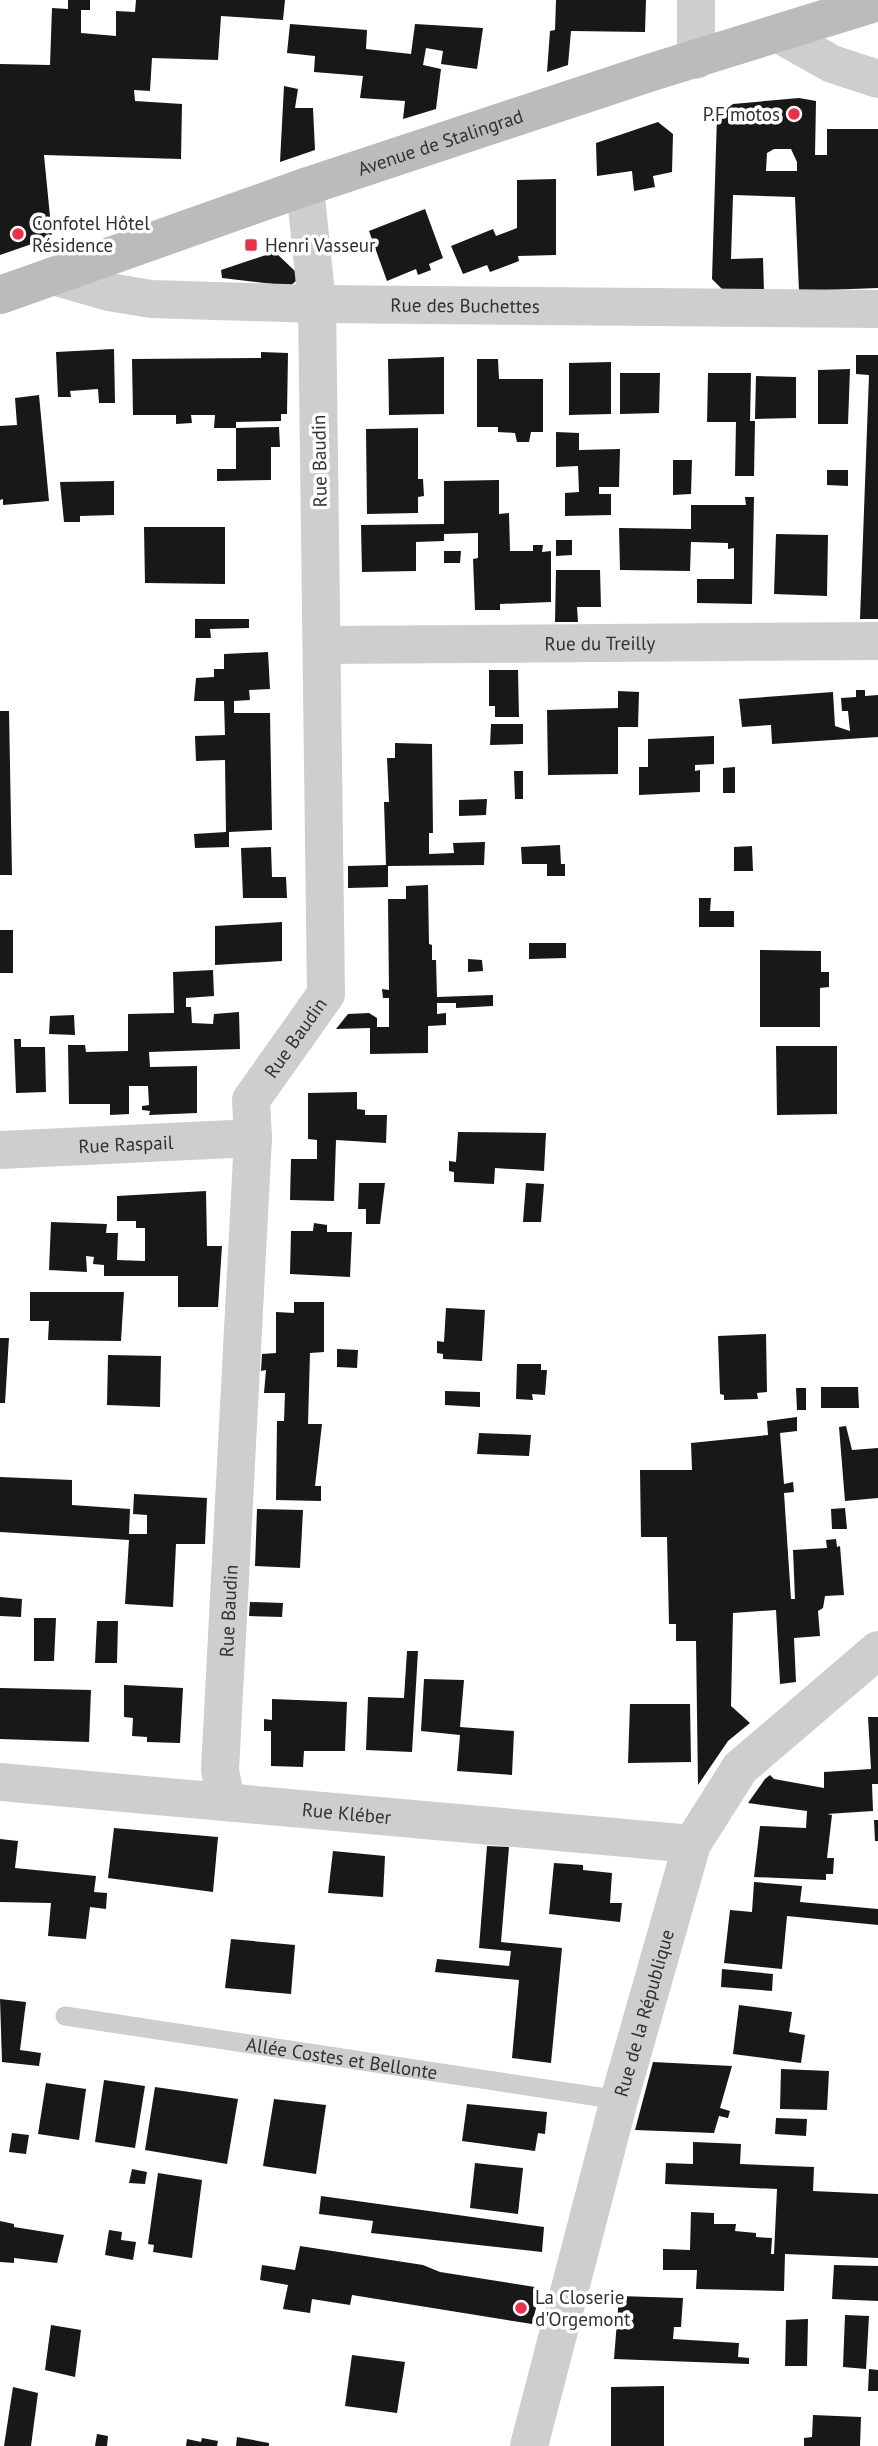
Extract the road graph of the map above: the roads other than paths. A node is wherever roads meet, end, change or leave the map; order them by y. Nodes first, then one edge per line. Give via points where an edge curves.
1 (695, 0) edge
2 (878, 2) edge
3 (779, 34) junction
4 (696, 60) junction
5 (878, 79) edge
6 (305, 187) junction
7 (53, 276) junction
8 (0, 295) edge
9 (317, 304) junction
10 (878, 309) edge
11 (878, 640) edge
12 (322, 645) junction
13 (253, 1138) junction
14 (0, 1150) edge
15 (878, 1650) edge
16 (0, 1782) edge
17 (226, 1801) junction
18 (692, 1844) junction
19 (65, 2016) dead end
20 (619, 2100) junction
21 (529, 2446) edge

1 - 4 street
2 - 3 main road, Avenue de Stalingrad
3 - 4 main road, Avenue de Stalingrad
3 - 5 street via 832,64
4 - 6 main road, Avenue de Stalingrad
6 - 7 main road, Avenue de Stalingrad
6 - 9 street, Rue Baudin
7 - 8 main road, Avenue de Stalingrad
7 - 9 street, Rue des Buchettes via 151,299
9 - 10 street, Rue des Buchettes
9 - 12 street, Rue Baudin
11 - 12 street, Rue du Treilly
12 - 13 street, Rue Baudin via 326,994 251,1100
13 - 14 street, Rue Raspail
13 - 17 street, Rue Baudin via 220,1770
15 - 18 street, Rue de la République via 740,1768
16 - 17 street, Rue Kléber
17 - 18 street, Rue Kléber
18 - 20 street, Rue de la République
19 - 20 lane, Allée Costes et Bellonte
20 - 21 street, Rue de la République

